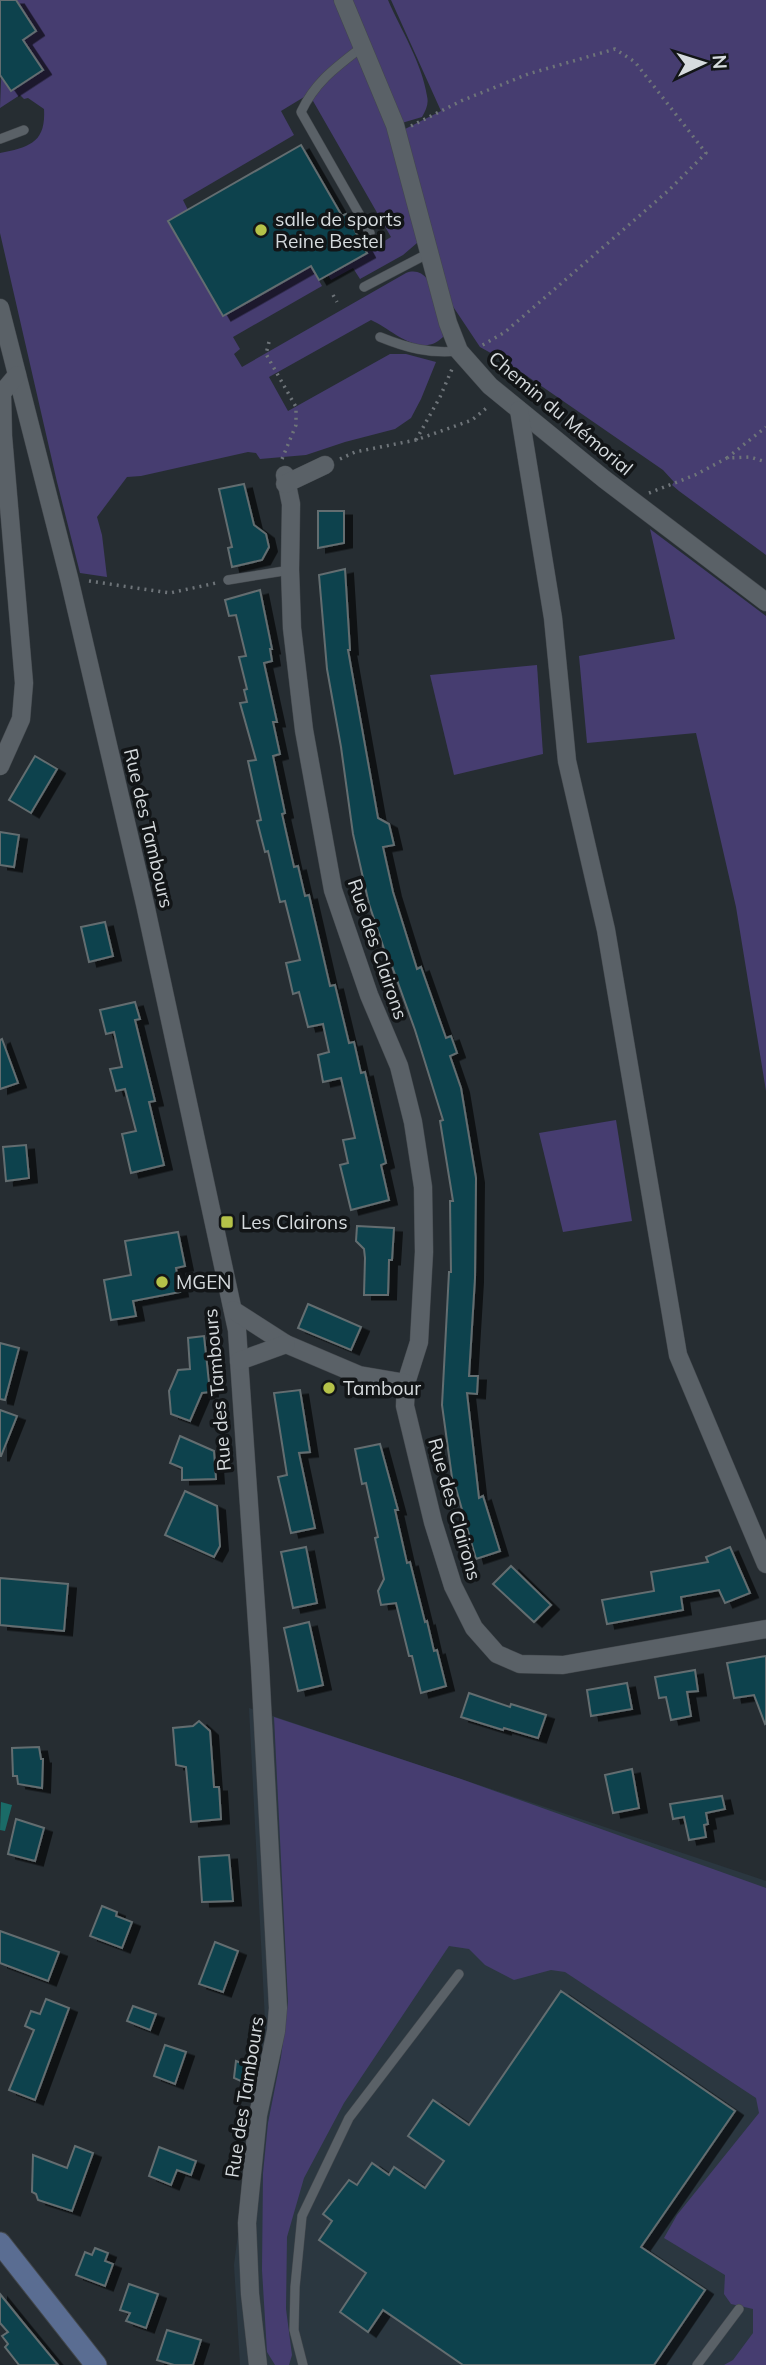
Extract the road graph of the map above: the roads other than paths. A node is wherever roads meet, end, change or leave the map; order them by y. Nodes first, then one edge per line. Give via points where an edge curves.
1 (343, 0) edge
2 (362, 47) junction
3 (23, 131) dead end
4 (0, 139) edge
5 (370, 233) dead end
6 (429, 253) junction
7 (364, 287) dead end
8 (0, 308) edge
9 (380, 337) dead end
10 (459, 351) junction
11 (17, 375) junction
12 (513, 405) junction
13 (325, 465) road end
14 (290, 570) junction
15 (228, 580) road end
16 (766, 602) edge
17 (0, 766) edge
18 (233, 1310) junction
19 (286, 1344) junction
20 (239, 1361) junction
21 (406, 1383) junction
22 (766, 1564) edge
23 (766, 1629) edge
24 (459, 1974) dead end
25 (0, 2243) edge
26 (739, 2309) dead end
27 (96, 2365) edge
28 (258, 2365) edge
29 (303, 2365) edge
30 (696, 2365) edge

1 - 2 street, Chemin du Mémorial
2 - 5 lane via 323,78 301,112
2 - 6 street, Chemin du Mémorial via 397,134
3 - 4 lane
6 - 7 lane
6 - 10 street, Chemin du Mémorial
8 - 11 street, Rue des Tambours
9 - 10 lane via 414,350
10 - 12 street, Chemin du Mémorial
11 - 17 street via 2,393 24,683 21,719
11 - 18 street, Rue des Tambours via 145,904
12 - 16 street, Chemin du Mémorial
12 - 22 street via 553,618 567,761 606,930 678,1355
13 - 14 street, Rue des Clairons via 285,480 291,503
14 - 15 lane
14 - 21 street, Rue des Clairons via 304,730 333,890 399,1066 423,1187 419,1342
18 - 19 street
18 - 20 street, Rue des Tambours
19 - 20 street
19 - 21 street via 359,1375
20 - 28 street, Rue des Tambours via 278,2008 258,2115 247,2222
21 - 23 street, Rue des Clairons via 405,1406 453,1586 474,1628 497,1654 520,1664 564,1665
24 - 29 lane via 348,2118 302,2216 294,2330
25 - 27 main road
26 - 30 lane

